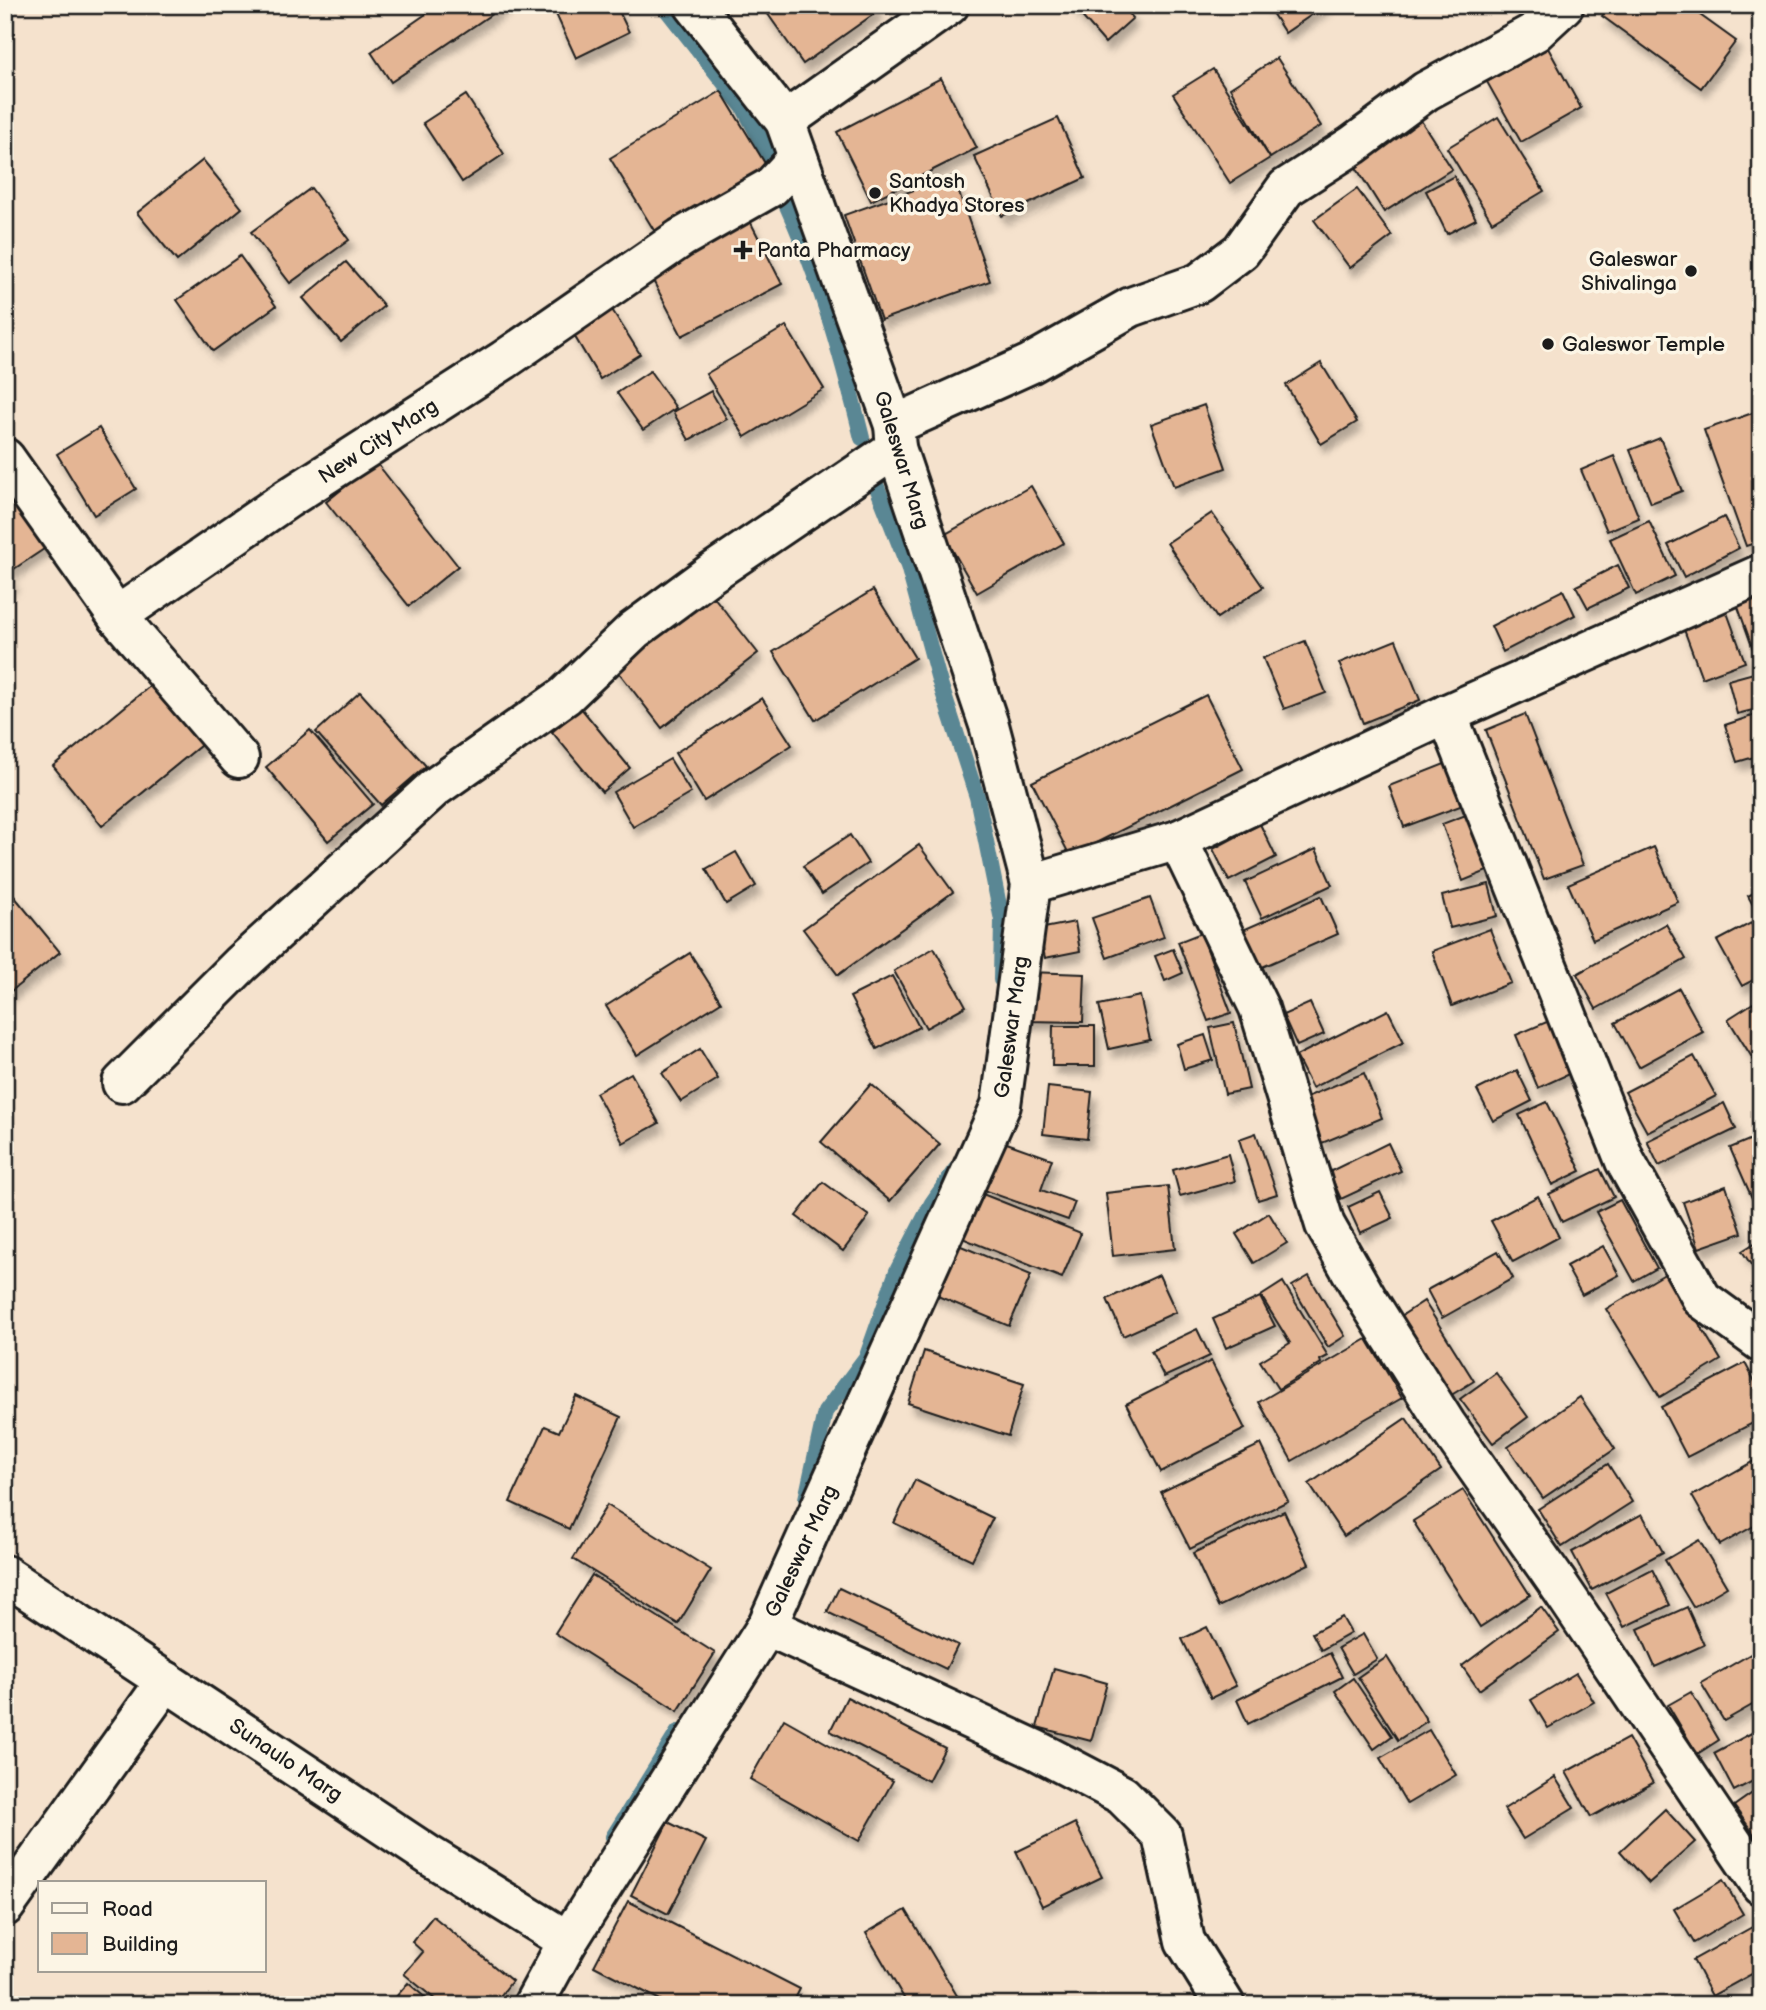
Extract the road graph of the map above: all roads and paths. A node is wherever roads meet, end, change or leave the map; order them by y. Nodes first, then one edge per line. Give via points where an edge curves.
1 (694, 5) edge
2 (949, 5) edge
3 (1564, 5) edge
4 (785, 121) junction
5 (798, 159) junction
6 (895, 436) junction
7 (7, 466) edge
8 (1761, 573) edge
9 (117, 616) junction
10 (1447, 714) junction
11 (239, 758) dead end
12 (1178, 840) junction
13 (1031, 884) junction
14 (122, 1083) dead end
15 (1761, 1342) edge
16 (5, 1576) edge
17 (767, 1626) junction
18 (166, 1681) junction
19 (1761, 1885) edge
20 (5, 1906) edge
21 (568, 1941) junction
22 (533, 2005) edge
23 (1225, 2005) edge

1 - 4 street, Galeswar Marg
2 - 4 street
3 - 6 street via 1535,32 1426,92 1286,188 1241,251 1199,283 1131,307
4 - 5 street, Galeswar Marg
5 - 6 street, Galeswar Marg
5 - 9 street, New City Marg via 771,187 681,238
6 - 13 street, Galeswar Marg via 989,725
6 - 14 street via 634,630 565,696 433,788 241,964
7 - 9 street
8 - 10 street
9 - 11 street
10 - 12 street
10 - 15 street via 1625,1161 1702,1298
12 - 13 street
12 - 19 street via 1259,1008 1325,1225 1446,1424
13 - 17 street, Galeswar Marg via 1001,1105
16 - 18 street, Sunaulo Marg
17 - 21 street, Galeswar Marg
17 - 23 street via 1036,1750 1122,1795 1162,1835 1185,1941
18 - 20 street
18 - 21 street, Sunaulo Marg via 430,1856
21 - 22 street, Galeswar Marg

